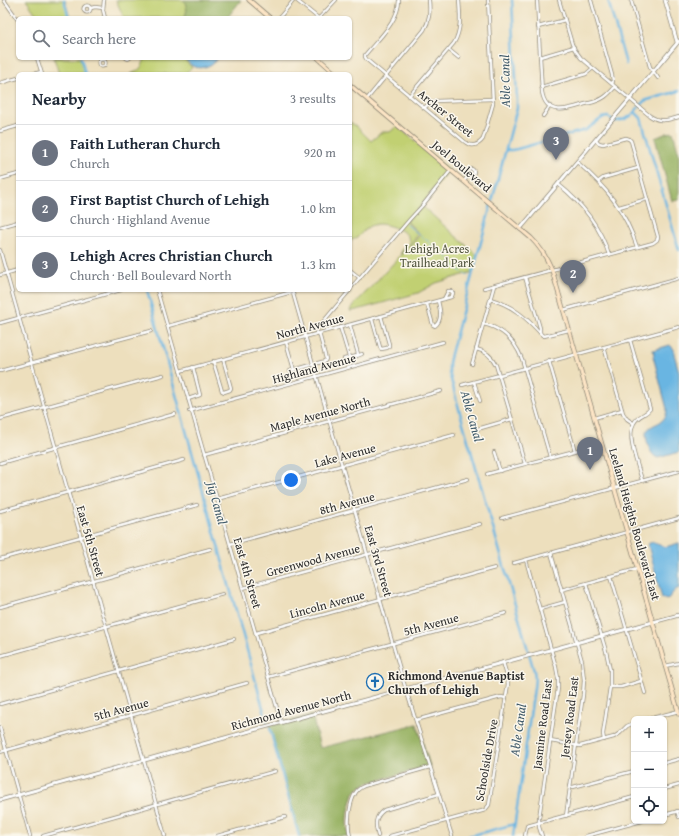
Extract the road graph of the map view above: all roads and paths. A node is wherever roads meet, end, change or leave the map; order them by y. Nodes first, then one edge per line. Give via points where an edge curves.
1 (4, 0) edge
2 (104, 0) edge
3 (249, 0) edge
4 (295, 0) edge
5 (336, 0) edge
6 (399, 0) edge
7 (429, 0) edge
8 (460, 0) edge
9 (488, 0) edge
10 (537, 0) edge
11 (559, 0) edge
12 (591, 0) edge
13 (631, 0) edge
14 (665, 0) edge
15 (91, 8) dead end
16 (103, 8) junction
17 (105, 16) edge
18 (268, 16) edge
19 (281, 16) edge
20 (315, 16) edge
21 (321, 16) edge
22 (16, 17) edge
23 (565, 20) junction
24 (538, 27) junction
25 (678, 42) edge
26 (574, 47) junction
27 (448, 49) junction
28 (540, 57) junction
29 (459, 58) dead end
30 (38, 60) edge
31 (320, 60) edge
32 (593, 68) junction
33 (653, 71) junction
34 (42, 72) edge
35 (334, 72) edge
36 (386, 76) junction
37 (658, 78) dead end
38 (16, 79) edge
39 (0, 83) edge
40 (612, 84) junction
41 (352, 87) edge
42 (541, 87) junction
43 (615, 87) junction
44 (409, 96) junction
45 (367, 99) junction
46 (493, 99) junction
47 (630, 99) junction
48 (550, 106) junction
49 (424, 108) junction
50 (543, 116) dead end
51 (679, 117) edge
52 (16, 127) edge
53 (0, 131) edge
54 (596, 140) junction
55 (577, 162) junction
56 (638, 168) junction
57 (451, 170) junction
58 (16, 175) edge
59 (469, 175) dead end
60 (0, 179) edge
61 (464, 181) junction
62 (598, 181) junction
63 (558, 184) junction
64 (647, 199) junction
65 (619, 207) junction
66 (16, 223) edge
67 (0, 227) edge
68 (520, 229) junction
69 (636, 247) junction
70 (0, 250) edge
71 (609, 255) junction
72 (16, 270) edge
73 (552, 270) junction
74 (352, 272) edge
75 (6, 273) junction
76 (0, 275) edge
77 (525, 277) junction
78 (360, 278) junction
79 (679, 278) edge
80 (494, 286) junction
81 (352, 288) edge
82 (484, 288) dead end
83 (113, 292) edge
84 (159, 292) edge
85 (288, 292) edge
86 (292, 292) edge
87 (348, 292) edge
88 (444, 299) dead end
89 (490, 299) junction
90 (438, 301) junction
91 (427, 304) junction
92 (563, 310) junction
93 (381, 316) junction
94 (19, 317) junction
95 (372, 319) junction
96 (0, 323) edge
97 (483, 324) junction
98 (350, 325) junction
99 (168, 326) junction
100 (679, 326) edge
101 (340, 327) junction
102 (151, 330) dead end
103 (569, 330) junction
104 (317, 333) junction
105 (540, 334) junction
106 (305, 337) junction
107 (630, 340) junction
108 (286, 342) junction
109 (443, 342) dead end
110 (393, 346) dead end
111 (388, 347) junction
112 (604, 347) junction
113 (476, 349) junction
114 (362, 354) dead end
115 (576, 354) junction
116 (357, 355) junction
117 (350, 357) junction
118 (223, 359) junction
119 (344, 359) dead end
120 (213, 361) junction
121 (32, 362) junction
122 (550, 362) junction
123 (313, 364) junction
124 (472, 364) dead end
125 (193, 367) junction
126 (524, 368) junction
127 (294, 370) junction
128 (0, 371) edge
129 (180, 371) junction
130 (290, 371) dead end
131 (163, 375) dead end
132 (499, 375) junction
133 (316, 376) junction
134 (474, 382) junction
135 (462, 385) dead end
136 (441, 391) dead end
137 (188, 399) junction
138 (480, 401) dead end
139 (44, 407) junction
140 (622, 410) junction
141 (190, 411) junction
142 (175, 414) dead end
143 (594, 418) junction
144 (0, 419) edge
145 (512, 419) junction
146 (329, 421) junction
147 (633, 423) junction
148 (474, 430) dead end
149 (454, 435) dead end
150 (601, 444) junction
151 (56, 448) junction
152 (575, 451) junction
153 (494, 452) dead end
154 (204, 455) junction
155 (550, 457) junction
156 (184, 460) dead end
157 (0, 463) edge
158 (525, 464) junction
159 (342, 466) junction
160 (500, 471) junction
161 (679, 471) edge
162 (488, 474) dead end
163 (468, 479) dead end
164 (642, 480) junction
165 (614, 488) junction
166 (68, 492) junction
167 (217, 499) junction
168 (197, 505) dead end
169 (354, 510) junction
170 (0, 511) edge
171 (502, 518) dead end
172 (679, 518) edge
173 (480, 524) dead end
174 (627, 533) junction
175 (81, 537) junction
176 (230, 544) junction
177 (210, 549) dead end
178 (551, 553) junction
179 (367, 555) junction
180 (0, 559) edge
181 (526, 560) junction
182 (514, 563) dead end
183 (495, 568) dead end
184 (637, 570) junction
185 (611, 576) junction
186 (93, 582) junction
187 (586, 583) junction
188 (243, 588) junction
189 (561, 590) junction
190 (223, 594) dead end
191 (380, 599) junction
192 (565, 602) junction
193 (0, 608) edge
194 (540, 609) junction
195 (506, 613) dead end
196 (679, 614) edge
197 (653, 622) junction
198 (106, 626) junction
199 (626, 629) junction
200 (256, 633) junction
201 (601, 636) junction
202 (234, 639) dead end
203 (576, 642) junction
204 (393, 644) junction
205 (551, 649) junction
206 (0, 656) edge
207 (503, 662) junction
208 (679, 663) edge
209 (665, 666) junction
210 (118, 671) junction
211 (268, 677) junction
212 (641, 681) junction
213 (247, 683) dead end
214 (610, 687) junction
215 (406, 688) junction
216 (645, 693) dead end
217 (506, 698) junction
218 (0, 704) edge
219 (679, 712) edge
220 (131, 716) junction
221 (661, 716) edge
222 (416, 720) junction
223 (281, 722) junction
224 (631, 724) edge
225 (0, 728) edge
226 (604, 740) junction
227 (550, 741) junction
228 (576, 745) junction
229 (6, 750) junction
230 (0, 752) edge
231 (679, 759) edge
232 (143, 760) junction
233 (667, 762) edge
234 (430, 767) junction
235 (276, 771) dead end
236 (631, 772) edge
237 (679, 785) edge
238 (570, 787) junction
239 (667, 788) edge
240 (439, 794) junction
241 (19, 795) junction
242 (631, 798) edge
243 (0, 800) edge
244 (156, 805) junction
245 (678, 811) edge
246 (667, 814) edge
247 (566, 816) junction
248 (285, 817) dead end
249 (679, 817) edge
250 (447, 820) junction
251 (539, 823) junction
252 (631, 824) edge
253 (30, 836) edge
254 (43, 836) edge
255 (164, 836) edge
256 (217, 836) edge
257 (350, 836) edge
258 (378, 836) edge
259 (390, 836) edge
260 (452, 836) edge
261 (525, 836) edge
262 (542, 836) edge
263 (586, 836) edge

1 - 22 street
2 - 16 street
3 - 18 main road
4 - 19 street
4 - 20 street
5 - 21 street
6 - 36 street, Archer Street via 394,19 365,55
7 - 36 street via 430,16 427,25
8 - 27 street via 459,32
9 - 46 street, Archer Street
10 - 24 street
11 - 23 street
12 - 40 street via 612,75
13 - 33 street
14 - 25 street
15 - 16 street
16 - 17 street
23 - 24 street
23 - 26 street
24 - 28 street
25 - 33 street
26 - 28 street
26 - 32 street via 581,58
27 - 29 street
27 - 44 street
28 - 42 street
30 - 34 street
31 - 35 main road
32 - 40 street
32 - 42 street via 586,74
33 - 37 street
33 - 47 street
36 - 44 street, Archer Street
36 - 45 street
38 - 39 street
40 - 43 street
41 - 45 main road, Joel Boulevard
42 - 48 street via 545,102
43 - 47 street
43 - 48 street via 596,101 564,110
44 - 49 street, Archer Street
45 - 57 main road, Joel Boulevard
46 - 49 street via 434,102
46 - 49 street, Archer Street via 483,139 475,145 465,142
47 - 51 street via 656,120
47 - 54 street
48 - 50 street
52 - 53 street
54 - 55 street
54 - 56 street via 603,144 629,139
55 - 62 street
55 - 63 street
56 - 62 street
56 - 64 street
57 - 61 main road, Joel Boulevard
57 - 78 street
58 - 60 street
59 - 61 street
61 - 68 main road, Joel Boulevard
62 - 65 street
63 - 68 street
63 - 71 street via 587,212 600,233
64 - 65 street
64 - 69 street via 658,237 654,243
65 - 69 street
66 - 67 street
68 - 73 main road, Joel Boulevard via 546,256
69 - 71 street
70 - 75 street, East 5th Street
71 - 73 street
72 - 75 street
73 - 77 street
73 - 92 main road, Leeland Heights Boulevard East
74 - 78 street
75 - 76 street
75 - 94 street, East 5th Street
77 - 80 street
77 - 105 street
78 - 81 street
79 - 92 street
80 - 82 street
80 - 89 street
83 - 94 street
84 - 99 street, East 4th Street
85 - 99 street
86 - 106 street, East 3rd Street
87 - 104 street via 317,329
88 - 90 street, North Avenue
89 - 97 street
89 - 105 street via 518,312
90 - 91 street, North Avenue
90 - 91 street via 441,312 435,326
91 - 93 street, North Avenue
92 - 103 main road, Leeland Heights Boulevard East
93 - 95 street, North Avenue
93 - 111 street
94 - 96 street
94 - 121 street, East 5th Street
95 - 98 street, North Avenue
95 - 111 street via 381,349
97 - 113 street
97 - 126 street via 497,329 510,339 519,352
98 - 101 street, North Avenue
98 - 116 street
99 - 129 street, East 4th Street
100 - 107 street
101 - 104 street, North Avenue
101 - 117 street
102 - 121 street
103 - 105 street via 544,336
103 - 115 main road, Leeland Heights Boulevard East
104 - 106 street, North Avenue
104 - 123 street via 326,359
106 - 108 street, North Avenue
106 - 123 street, East 3rd Street
107 - 112 street
107 - 147 street via 650,409
108 - 118 street, North Avenue
108 - 127 street
109 - 133 street, Highland Avenue
110 - 111 street
112 - 115 street
112 - 140 street
113 - 124 street
113 - 132 street via 492,357
114 - 116 street
115 - 122 street
115 - 143 main road, Leeland Heights Boulevard East
116 - 117 street
117 - 119 street
118 - 120 street, North Avenue
118 - 120 street via 231,388 224,392
120 - 125 street, North Avenue
121 - 128 street
121 - 139 street, East 5th Street
122 - 126 street
122 - 152 street
123 - 127 street
123 - 133 street, East 3rd Street
125 - 129 street, North Avenue
125 - 137 street via 200,395
126 - 132 street
126 - 155 street
127 - 130 street
129 - 137 street, East 4th Street
131 - 139 street
132 - 134 street
132 - 145 street
133 - 141 street, Highland Avenue
133 - 146 street, East 3rd Street
134 - 135 street
134 - 138 street
136 - 146 street, Maple Avenue North
137 - 141 street, East 4th Street
139 - 144 street
139 - 151 street, East 5th Street
140 - 143 street
140 - 147 street via 626,418
141 - 154 street, East 4th Street
142 - 151 street
143 - 150 main road, Leeland Heights Boulevard East
145 - 148 street
145 - 158 street
146 - 154 street, Maple Avenue North
146 - 159 street, East 3rd Street
147 - 164 street via 631,438
149 - 159 street, Lake Avenue
150 - 152 street
150 - 165 main road, Leeland Heights Boulevard East
151 - 157 street
151 - 166 street, East 5th Street
152 - 155 street
153 - 160 street
154 - 167 street, East 4th Street
155 - 158 street
156 - 166 street
158 - 160 street
159 - 167 street, Lake Avenue
159 - 169 street, East 3rd Street
160 - 162 street
161 - 164 street
163 - 169 street, 8th Avenue
164 - 165 street
165 - 171 street
165 - 174 main road, Leeland Heights Boulevard East
166 - 170 street
166 - 175 street, East 5th Street
167 - 176 street, East 4th Street
168 - 175 street
169 - 176 street, 8th Avenue
169 - 179 street, East 3rd Street
172 - 174 street
173 - 179 street, Greenwood Avenue
174 - 178 street
174 - 184 main road, Leeland Heights Boulevard East
175 - 180 street
175 - 186 street, East 5th Street
176 - 188 street, East 4th Street
177 - 186 street
178 - 181 street
178 - 189 street, Jersey Road East
179 - 188 street, Greenwood Avenue
179 - 191 street, East 3rd Street
181 - 182 street
181 - 194 street, Jasmine Road East
183 - 191 street, Lincoln Avenue
184 - 185 street
184 - 197 main road, Leeland Heights Boulevard East
185 - 187 street
185 - 199 street
186 - 193 street
186 - 198 street, East 5th Street
187 - 189 street
187 - 201 street
188 - 200 street, East 4th Street
189 - 192 street, Jersey Road East
190 - 198 street
191 - 200 street, Lincoln Avenue
191 - 204 street, East 3rd Street
192 - 194 street
192 - 203 street, Jersey Road East
194 - 205 street, Jasmine Road East
195 - 204 street, 5th Avenue
196 - 197 street, Richmond Avenue North
197 - 199 street, Richmond Avenue North
197 - 209 main road, Leeland Heights Boulevard East
198 - 206 street
198 - 210 street, East 5th Street
199 - 201 street, Richmond Avenue North
199 - 212 street
200 - 211 street, East 4th Street
201 - 203 street, Richmond Avenue North
201 - 214 street via 609,667
202 - 210 street
203 - 205 street, Richmond Avenue North
203 - 228 street, Jersey Road East via 584,680
204 - 211 street, 5th Avenue
204 - 215 street, East 3rd Street
205 - 207 street, Richmond Avenue North
205 - 227 street, Jasmine Road East via 558,673 558,683
207 - 215 street, Richmond Avenue North
207 - 217 street, Schoolside Drive via 508,681
208 - 209 street
209 - 219 main road, Leeland Heights Boulevard East
210 - 218 street
210 - 220 street, East 5th Street
211 - 223 street, East 4th Street
212 - 214 street
212 - 216 street
213 - 220 street, 5th Avenue
214 - 226 street
215 - 222 street, East 3rd Street
215 - 223 street, Richmond Avenue North
217 - 222 street via 501,697
217 - 250 street, Schoolside Drive via 489,805 485,810
219 - 221 street
220 - 229 street, 5th Avenue
220 - 232 street, East 5th Street
222 - 234 street, East 3rd Street
223 - 232 street, Richmond Avenue North
224 - 226 street via 617,735
225 - 229 street
226 - 228 street
227 - 228 street
227 - 251 street, Jasmine Road East
228 - 238 street, Jersey Road East
229 - 230 street, 5th Avenue
229 - 241 street
231 - 233 street
232 - 241 street, Richmond Avenue North
232 - 244 street, East 5th Street
234 - 240 street, East 3rd Street
234 - 257 street via 358,789 348,821
235 - 244 street
236 - 238 street
237 - 239 street
238 - 247 street, Jersey Road East
240 - 250 street, East 3rd Street
240 - 258 street via 384,810 376,820
241 - 243 street, Richmond Avenue North
241 - 253 street
242 - 247 street
244 - 254 street
244 - 255 street, East 5th Street
245 - 246 street
245 - 249 street
247 - 251 street
248 - 256 street
250 - 259 street, Schoolside Drive
250 - 260 street, East 3rd Street
251 - 261 street via 527,826
251 - 262 street, Jasmine Road East
252 - 263 street

